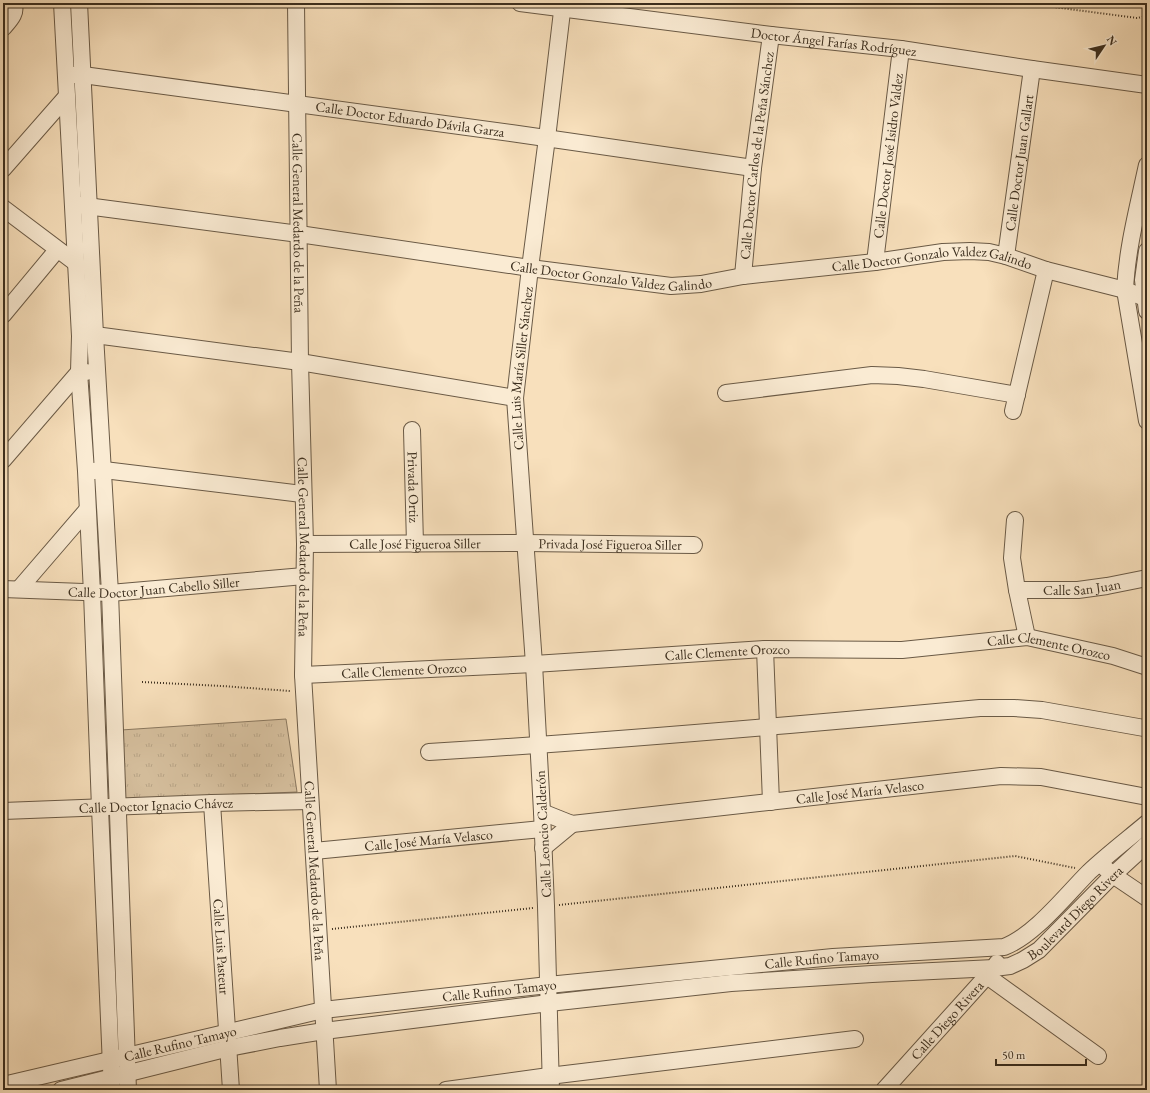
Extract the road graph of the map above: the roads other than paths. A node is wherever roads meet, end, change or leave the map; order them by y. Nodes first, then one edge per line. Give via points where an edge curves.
1 (13, 3) edge
2 (62, 3) edge
3 (80, 3) edge
4 (296, 3) edge
5 (520, 3) edge
6 (563, 6) edge
7 (3, 28) edge
8 (771, 35) junction
9 (901, 49) junction
10 (1032, 69) junction
11 (66, 75) junction
12 (83, 75) junction
13 (1147, 85) edge
14 (66, 96) junction
15 (297, 103) junction
16 (547, 138) junction
17 (1147, 166) edge
18 (753, 168) junction
19 (3, 169) edge
20 (72, 204) junction
21 (90, 205) junction
22 (3, 208) edge
23 (299, 234) junction
24 (57, 250) junction
25 (1147, 252) edge
26 (1006, 256) junction
27 (875, 262) junction
28 (76, 263) junction
29 (530, 268) junction
30 (1046, 270) junction
31 (743, 276) junction
32 (1125, 290) junction
33 (1146, 304) edge
34 (3, 315) edge
35 (87, 335) junction
36 (300, 362) junction
37 (79, 372) junction
38 (98, 372) junction
39 (726, 393) dead end
40 (1017, 395) junction
41 (515, 398) junction
42 (1145, 400) edge
43 (1013, 411) dead end
44 (1147, 421) edge
45 (412, 430) dead end
46 (3, 460) edge
47 (104, 470) junction
48 (86, 471) junction
49 (302, 494) junction
50 (88, 510) junction
51 (1015, 520) dead end
52 (525, 543) junction
53 (305, 544) junction
54 (415, 544) junction
55 (694, 545) dead end
56 (304, 576) junction
57 (1147, 578) edge
58 (3, 589) edge
59 (19, 589) junction
60 (1017, 590) junction
61 (92, 593) junction
62 (110, 593) junction
63 (1027, 637) junction
64 (765, 649) junction
65 (534, 664) junction
66 (1147, 667) edge
67 (303, 676) junction
68 (768, 727) junction
69 (1144, 728) dead end
70 (538, 745) junction
71 (429, 752) dead end
72 (1147, 797) edge
73 (310, 801) junction
74 (771, 802) junction
75 (212, 803) junction
76 (100, 808) junction
77 (118, 808) junction
78 (3, 811) edge
79 (542, 812) junction
80 (1147, 822) edge
81 (572, 824) junction
82 (542, 829) junction
83 (1147, 844) edge
84 (544, 848) junction
85 (314, 851) junction
86 (1095, 867) junction
87 (1113, 875) junction
88 (1147, 898) edge
89 (1004, 947) junction
90 (991, 972) junction
91 (548, 985) junction
92 (549, 1003) junction
93 (323, 1010) junction
94 (324, 1031) junction
95 (227, 1032) junction
96 (855, 1039) dead end
97 (229, 1048) junction
98 (127, 1056) junction
99 (1098, 1056) dead end
100 (110, 1060) junction
101 (128, 1082) edge
102 (550, 1083) edge
103 (112, 1084) edge
104 (3, 1085) edge
105 (61, 1090) edge
106 (232, 1090) edge
107 (328, 1090) edge
108 (446, 1090) edge
109 (884, 1090) edge

1 - 7 street via 14,13
2 - 11 street
3 - 12 street
4 - 15 street, Calle General Medardo de la Peña
5 - 6 street, Doctor Ángel Farías Rodríguez
6 - 8 street, Doctor Ángel Farías Rodríguez
6 - 16 street, Calle Luis María Siller Sánchez
8 - 9 street, Doctor Ángel Farías Rodríguez
8 - 18 street, Calle Doctor Carlos de la Peña Sánchez
9 - 10 street, Doctor Ángel Farías Rodríguez
9 - 27 street, Calle Doctor José Isidro Valdez
10 - 13 street, Doctor Ángel Farías Rodríguez
10 - 26 street, Calle Doctor Juan Gallart
11 - 12 street, Calle Doctor Eduardo Dávila Garza
11 - 14 street
12 - 15 street, Calle Doctor Eduardo Dávila Garza
12 - 21 street
14 - 19 street
14 - 20 street
15 - 16 street, Calle Doctor Eduardo Dávila Garza
15 - 23 street, Calle General Medardo de la Peña
16 - 18 street, Calle Doctor Eduardo Dávila Garza
16 - 29 street, Calle Luis María Siller Sánchez
17 - 32 street via 1130,242
18 - 31 street, Calle Doctor Carlos de la Peña Sánchez
20 - 21 street, Calle Doctor Gonzalo Valdez Galindo
20 - 28 street
21 - 23 street, Calle Doctor Gonzalo Valdez Galindo
21 - 35 street
22 - 24 street
23 - 29 street, Calle Doctor Gonzalo Valdez Galindo
23 - 36 street, Calle General Medardo de la Peña
24 - 28 street
24 - 34 street
25 - 33 street via 1143,280
26 - 27 street, Calle Doctor Gonzalo Valdez Galindo via 970,251
26 - 30 street, Calle Doctor Gonzalo Valdez Galindo
27 - 31 street, Calle Doctor Gonzalo Valdez Galindo
28 - 35 street
29 - 31 street, Calle Doctor Gonzalo Valdez Galindo via 671,286 701,284
29 - 41 street, Calle Luis María Siller Sánchez
30 - 32 street, Calle Doctor Gonzalo Valdez Galindo
30 - 40 street
32 - 33 street, Calle Doctor Gonzalo Valdez Galindo
32 - 42 street
35 - 36 street
35 - 37 street
35 - 38 street
36 - 41 street
36 - 49 street, Calle General Medardo de la Peña
37 - 38 street
37 - 46 street
37 - 48 street
38 - 47 street
39 - 40 street via 872,376 898,376
40 - 43 street
41 - 52 street, Calle Luis María Siller Sánchez
42 - 44 street
45 - 54 street, Privada Ortiz
47 - 48 street
47 - 49 street
47 - 62 street
48 - 50 street
49 - 53 street, Calle General Medardo de la Peña
50 - 59 street
50 - 61 street
51 - 60 street via 1012,558
52 - 54 street, Calle José Figueroa Siller
52 - 55 street, Privada José Figueroa Siller
52 - 65 street, Calle Luis María Siller Sánchez
53 - 54 street, Calle José Figueroa Siller
53 - 56 street, Calle General Medardo de la Peña
56 - 62 street, Calle Doctor Juan Cabello Siller
56 - 67 street, Calle General Medardo de la Peña
57 - 60 street, Calle San Juan via 1078,590
58 - 59 street, Calle Doctor Juan Cabello Siller
59 - 61 street, Calle Doctor Juan Cabello Siller
60 - 63 street
61 - 62 street, Calle Doctor Juan Cabello Siller
61 - 76 street
62 - 77 street
63 - 64 street, Calle Clemente Orozco via 902,650
63 - 66 street, Calle Clemente Orozco via 1113,656
64 - 65 street, Calle Clemente Orozco
64 - 68 street
65 - 67 street, Calle Clemente Orozco
65 - 70 street, Calle Leoncio Calderón
67 - 73 street, Calle General Medardo de la Peña
68 - 69 street via 980,708 1014,708 1042,710
68 - 70 street
68 - 74 street
70 - 71 street
70 - 79 street, Calle Leoncio Calderón
72 - 74 street, Calle José María Velasco via 1041,777 1001,776
73 - 75 street, Calle Doctor Ignacio Chávez
73 - 85 street, Calle General Medardo de la Peña
74 - 81 street, Calle José María Velasco
75 - 77 street, Calle Doctor Ignacio Chávez
75 - 95 street, Calle Luis Pasteur
76 - 77 street, Calle Doctor Ignacio Chávez
76 - 78 street, Calle Doctor Ignacio Chávez
76 - 100 street
77 - 98 street
79 - 81 street, Calle José María Velasco
79 - 82 street, Calle Leoncio Calderón
80 - 86 street, Boulevard Diego Rivera
81 - 84 street
82 - 84 street, Calle Leoncio Calderón
82 - 85 street, Calle José María Velasco
83 - 87 street, Boulevard Diego Rivera
84 - 91 street, Calle Leoncio Calderón
85 - 93 street, Calle General Medardo de la Peña
86 - 87 street
86 - 89 street, Boulevard Diego Rivera via 1027,934
87 - 88 street
87 - 90 street, Boulevard Diego Rivera via 1038,950 1023,960
89 - 90 street, Calle Diego Rivera
89 - 91 street, Calle Rufino Tamayo via 832,957
90 - 92 street, Calle Rufino Tamayo via 872,974 731,983
90 - 99 street
90 - 109 street, Calle Diego Rivera
91 - 92 street, Calle Leoncio Calderón
91 - 93 street, Calle Rufino Tamayo
92 - 94 street, Calle Rufino Tamayo
92 - 102 street, Calle Leoncio Calderón
93 - 94 street, Calle General Medardo de la Peña
93 - 95 street, Calle Rufino Tamayo
94 - 97 street, Calle Rufino Tamayo
94 - 107 street, Calle General Medardo de la Peña
95 - 97 street, Calle Luis Pasteur
95 - 98 street, Calle Rufino Tamayo
96 - 102 street
97 - 101 street, Calle Rufino Tamayo
97 - 106 street, Calle Luis Pasteur
98 - 100 street, Calle Rufino Tamayo
98 - 101 street
100 - 103 street
100 - 104 street, Calle Rufino Tamayo
101 - 103 street, Calle Rufino Tamayo
102 - 108 street
103 - 105 street, Calle Rufino Tamayo

